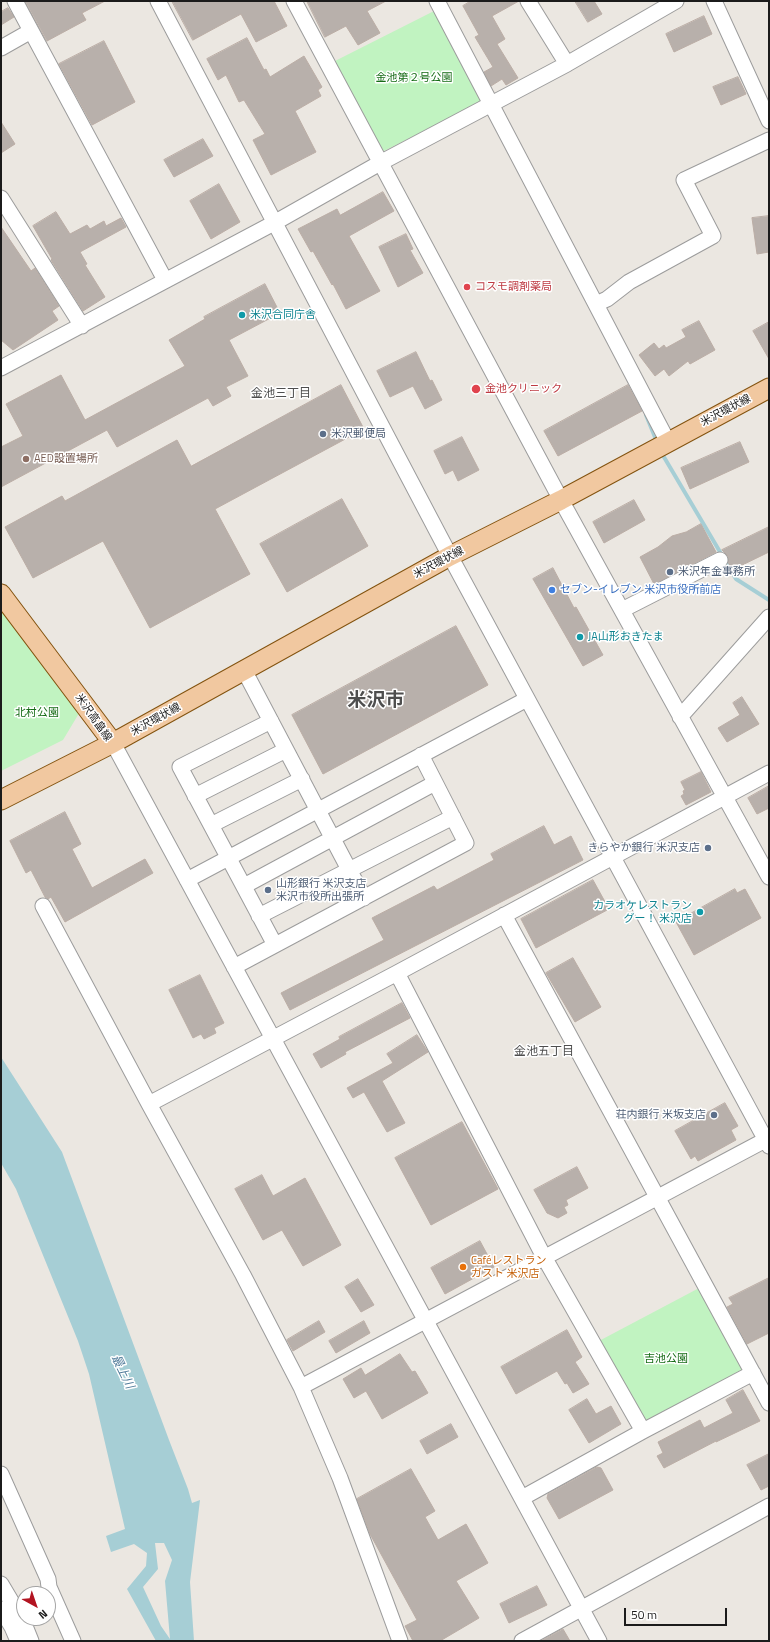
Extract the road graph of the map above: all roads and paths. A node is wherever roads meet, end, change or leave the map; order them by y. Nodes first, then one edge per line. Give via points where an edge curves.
1 (15, 1) edge
2 (158, 1) edge
3 (294, 1) edge
4 (437, 1) edge
5 (528, 1) edge
6 (676, 1) edge
7 (714, 1) edge
8 (31, 31) junction
9 (1, 48) edge
10 (567, 64) junction
11 (491, 105) junction
12 (769, 121) edge
13 (769, 140) edge
14 (380, 162) junction
15 (1, 198) edge
16 (274, 223) junction
17 (165, 280) junction
18 (596, 304) junction
19 (82, 326) junction
20 (1, 368) edge
21 (769, 388) edge
22 (668, 442) junction
23 (561, 500) junction
24 (450, 556) junction
25 (720, 560) dead end
26 (1, 594) edge
27 (622, 610) junction
28 (769, 617) edge
29 (244, 670) junction
30 (527, 699) junction
31 (680, 717) junction
32 (271, 721) junction
33 (113, 744) junction
34 (286, 750) junction
35 (421, 755) junction
36 (769, 773) edge
37 (302, 779) junction
38 (435, 783) junction
39 (195, 796) junction
40 (724, 797) junction
41 (1, 800) edge
42 (318, 810) junction
43 (453, 817) junction
44 (211, 825) junction
45 (333, 838) junction
46 (613, 857) junction
47 (228, 858) junction
48 (350, 870) junction
49 (769, 877) edge
50 (187, 880) junction
51 (244, 886) junction
52 (364, 898) junction
53 (43, 906) dead end
54 (504, 915) junction
55 (259, 916) junction
56 (275, 945) junction
57 (234, 967) junction
58 (397, 973) junction
59 (273, 1039) junction
60 (149, 1104) junction
61 (768, 1141) edge
62 (657, 1196) junction
63 (544, 1257) junction
64 (426, 1322) junction
65 (753, 1373) junction
66 (301, 1387) junction
67 (769, 1403) edge
68 (643, 1431) junction
69 (1, 1474) edge
70 (522, 1498) junction
71 (769, 1506) edge
72 (1, 1584) edge
73 (1, 1597) edge
74 (582, 1608) junction
75 (1, 1609) edge
76 (18, 1641) edge
77 (25, 1641) edge
78 (31, 1641) edge
79 (73, 1641) edge
80 (400, 1641) edge
81 (522, 1641) edge
82 (599, 1641) edge

1 - 8 street
2 - 16 street
3 - 14 street
4 - 11 street
5 - 10 street
6 - 10 street
7 - 12 street
8 - 9 street
8 - 17 street
10 - 11 street
11 - 14 street
11 - 18 street
13 - 18 street via 684,180 713,236 629,282
14 - 16 street
14 - 23 street
15 - 19 street
16 - 17 street
16 - 24 street
17 - 19 street
18 - 22 street
19 - 20 street
21 - 22 main road, 米沢環状線
22 - 23 main road, 米沢環状線
23 - 24 main road, 米沢環状線
23 - 27 street
24 - 29 main road, 米沢環状線
24 - 30 street
25 - 27 street
26 - 33 main road, 米沢高畠線
27 - 31 street
28 - 31 street
29 - 32 street
29 - 33 main road, 米沢環状線
30 - 35 street
30 - 46 street
31 - 40 street
32 - 34 street
32 - 39 street via 180,767
33 - 41 main road, 米沢高畠線
33 - 50 street
34 - 37 street
34 - 39 street
35 - 38 street
35 - 42 street
36 - 40 street
37 - 42 street
37 - 44 street
38 - 43 street
38 - 45 street
39 - 44 street
40 - 46 street
40 - 49 street
42 - 45 street
42 - 47 street
43 - 48 street
43 - 52 street via 466,843
44 - 47 street
45 - 48 street
45 - 51 street
46 - 54 street
46 - 61 street
47 - 50 street
47 - 51 street
48 - 52 street
48 - 55 street
50 - 57 street
51 - 55 street
52 - 56 street
53 - 60 street
54 - 58 street
54 - 62 street
55 - 56 street
56 - 57 street
57 - 59 street
58 - 59 street
58 - 63 street
59 - 60 street
59 - 64 street
60 - 66 street
61 - 62 street
62 - 63 street
62 - 65 street
63 - 64 street
63 - 68 street
64 - 66 street
64 - 70 street
65 - 67 street
65 - 68 street
66 - 80 street via 340,1478
68 - 70 street
69 - 79 street
70 - 74 street
71 - 74 street
72 - 78 street via 24,1621
73 - 77 street via 18,1623
74 - 81 street
74 - 82 street
75 - 76 street

